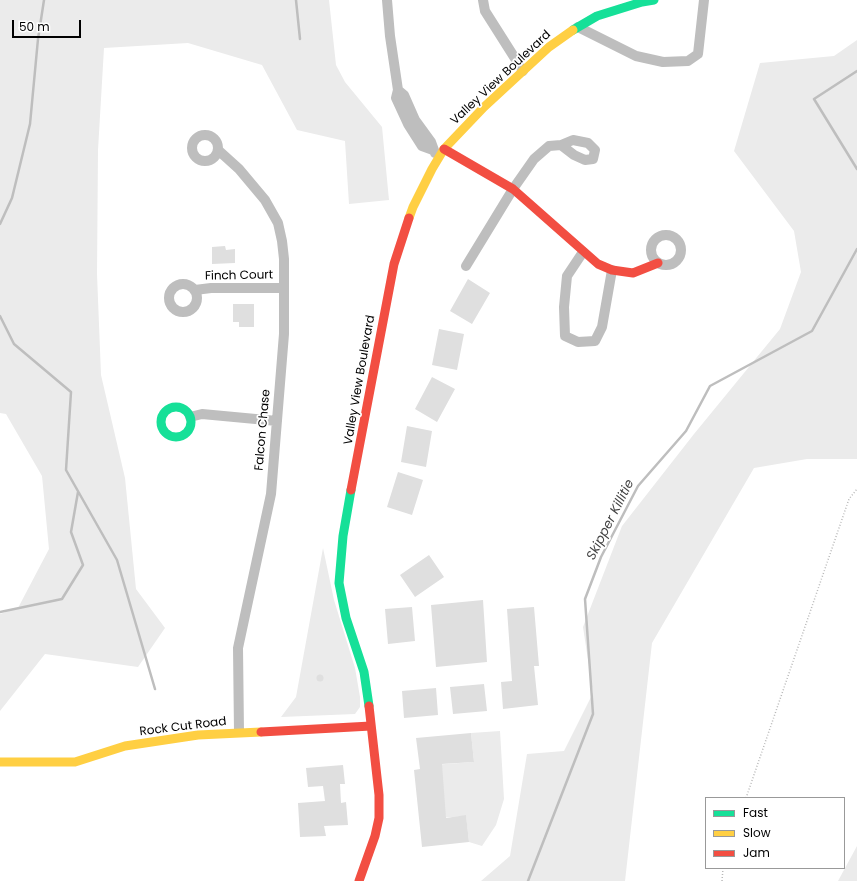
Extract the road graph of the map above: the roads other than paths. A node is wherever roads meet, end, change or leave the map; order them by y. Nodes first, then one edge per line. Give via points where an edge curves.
1 (387, 0) edge
2 (483, 0) edge
3 (654, 0) edge
4 (704, 0) edge
5 (578, 26) junction
6 (524, 71) junction
7 (561, 145) dead end
8 (218, 150) dead end
9 (438, 152) junction
10 (513, 189) junction
11 (583, 252) junction
12 (658, 263) dead end
13 (466, 266) dead end
14 (612, 270) junction
15 (284, 288) junction
16 (195, 290) dead end
17 (190, 417) dead end
18 (277, 421) junction
19 (371, 726) junction
20 (239, 732) junction
21 (0, 762) edge
22 (359, 881) edge

1 - 9 street via 398,90 404,95 415,120
2 - 6 street via 485,11
3 - 5 street, Valley View Boulevard via 597,16
4 - 5 street via 698,54 688,61 663,62 636,56
5 - 6 street, Valley View Boulevard via 549,47
6 - 9 street, Valley View Boulevard
7 - 10 street via 549,146 534,159
8 - 15 street, Falcon Chase via 239,169 265,200 278,223 282,240
9 - 10 street
9 - 19 street, Valley View Boulevard via 414,207 394,264 343,536 339,583 346,618 364,672
10 - 11 street
10 - 13 street
11 - 14 street via 598,264
11 - 14 street via 567,276 565,336 578,342 595,341 602,327
12 - 14 street via 633,273
15 - 16 street, Finch Court
15 - 18 street, Falcon Chase via 284,334
17 - 18 street via 202,414
18 - 20 street, Falcon Chase via 270,494 238,648
19 - 20 street, Rock Cut Road
19 - 22 street, Valley View Boulevard via 379,818
20 - 21 street, Rock Cut Road via 198,735 125,746 75,762

